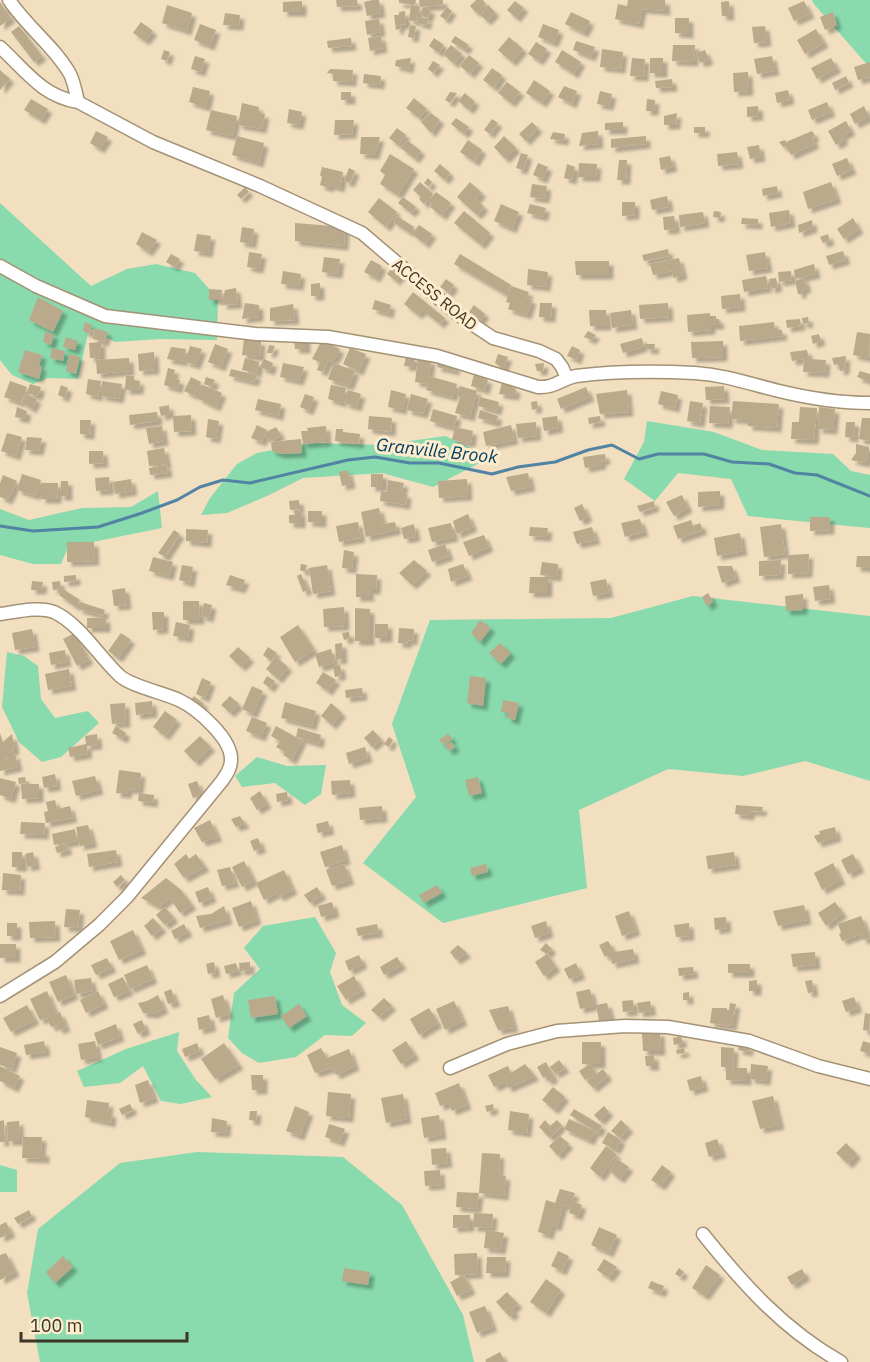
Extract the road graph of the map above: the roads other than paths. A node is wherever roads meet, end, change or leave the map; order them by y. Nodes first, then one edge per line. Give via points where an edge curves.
1 (9, 0) edge
2 (0, 47) edge
3 (78, 102) junction
4 (0, 266) edge
5 (567, 378) junction
6 (870, 403) edge
7 (0, 614) edge
8 (0, 996) edge
9 (450, 1068) dead end
10 (869, 1079) edge
11 (702, 1234) dead end
12 (841, 1362) edge

1 - 3 street via 71,77
2 - 3 street, ACCESS ROAD via 48,93
3 - 5 street, ACCESS ROAD via 153,142 362,233 457,314 493,338 556,359
4 - 5 street via 105,316 256,334 339,339 437,356 538,387 549,388
5 - 6 street via 625,373 723,375 780,392
7 - 8 street via 45,609 56,613 82,634 122,678 181,701 208,722 228,744 231,760 229,771 127,897 55,962
9 - 10 street via 507,1044 557,1031 668,1027 749,1041 818,1066
11 - 12 street via 761,1303 787,1326

